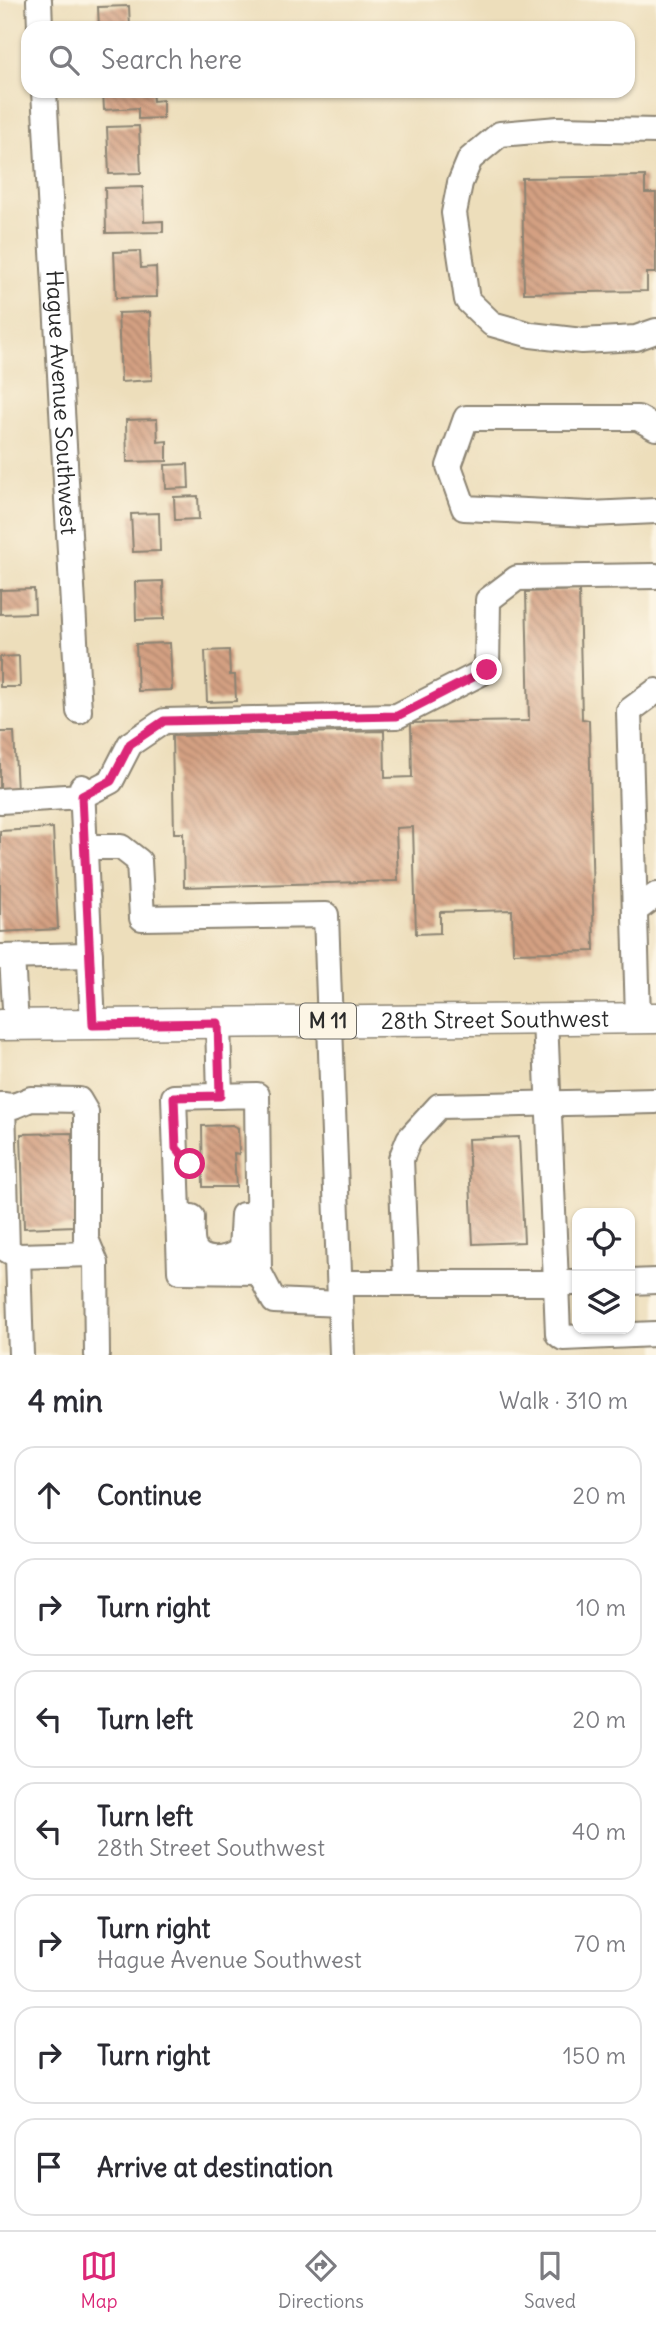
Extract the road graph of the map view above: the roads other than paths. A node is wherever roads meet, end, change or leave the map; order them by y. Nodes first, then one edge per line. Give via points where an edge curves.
1 (38, 0) edge
2 (40, 21) edge
3 (44, 98) edge
4 (656, 131) edge
5 (656, 331) edge
6 (656, 428) edge
7 (656, 511) edge
8 (656, 576) edge
9 (656, 691) edge
10 (79, 711) dead end
11 (82, 792) junction
12 (0, 801) edge
13 (85, 847) junction
14 (656, 895) edge
15 (646, 910) edge
16 (90, 955) junction
17 (6, 957) edge
18 (647, 1018) edge
19 (545, 1019) junction
20 (329, 1021) junction
21 (218, 1023) junction
22 (8, 1025) edge
23 (93, 1025) junction
24 (231, 1096) junction
25 (549, 1101) junction
26 (656, 1101) edge
27 (1, 1105) edge
28 (176, 1148) junction
29 (92, 1254) junction
30 (18, 1256) junction
31 (259, 1272) junction
32 (656, 1281) edge
33 (635, 1282) edge
34 (406, 1283) junction
35 (567, 1283) edge
36 (340, 1293) junction
37 (656, 1334) edge
38 (564, 1346) edge
39 (21, 1355) edge
40 (97, 1355) edge
41 (342, 1355) edge

1 - 2 street
3 - 10 street, Hague Avenue Southwest
4 - 5 street via 558,129 500,134 470,159 454,213 467,300 492,324 531,335 582,341 636,338
6 - 7 street via 638,418 466,418 449,466 464,508 590,514
8 - 11 street via 517,578 488,600 487,670 397,716 164,721 130,744 111,781
9 - 15 street via 629,711
11 - 12 street
11 - 13 street
13 - 16 street
13 - 20 street via 121,847 139,861 142,918 326,915
14 - 15 street
15 - 18 street
16 - 17 street
16 - 23 street
17 - 22 street
18 - 19 main road, 28th Street Southwest / M 11
19 - 20 main road, 28th Street Southwest / M 11
19 - 25 street
20 - 21 main road, 28th Street Southwest / M 11
20 - 36 street
21 - 23 main road, 28th Street Southwest / M 11
21 - 24 street
22 - 23 main road, 28th Street Southwest / M 11
24 - 28 street via 174,1097
24 - 28 street via 244,1241 241,1251 229,1260 198,1254 193,1245 190,1164
24 - 31 street via 257,1095
25 - 26 street
25 - 34 street via 439,1106 422,1122 401,1158
25 - 35 street
27 - 29 street via 14,1106 31,1099 79,1100 86,1112 86,1240
27 - 30 street via 7,1250
28 - 31 street via 180,1272
29 - 30 street
29 - 40 street via 96,1263
30 - 39 street
31 - 36 street via 274,1301
32 - 33 street
34 - 35 street
34 - 36 street
35 - 38 street via 558,1334
36 - 41 street
37 - 38 street

